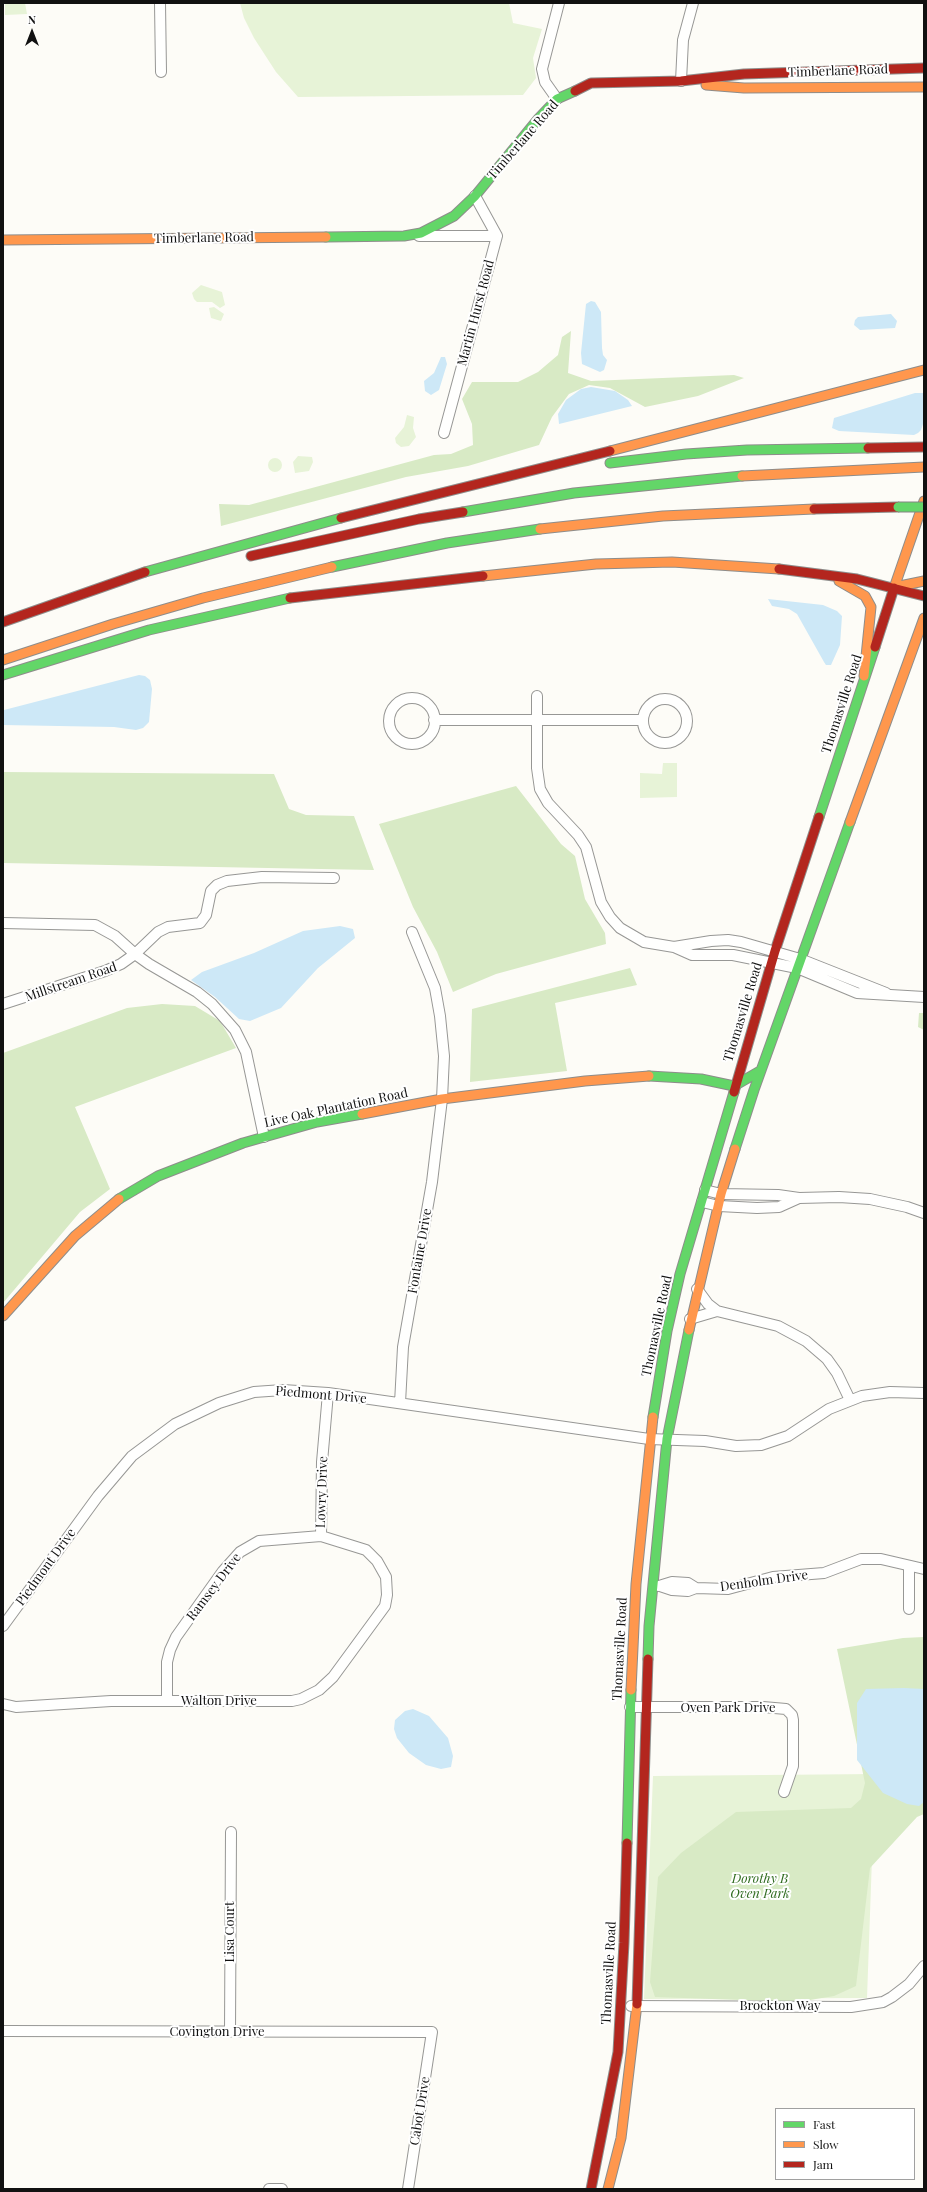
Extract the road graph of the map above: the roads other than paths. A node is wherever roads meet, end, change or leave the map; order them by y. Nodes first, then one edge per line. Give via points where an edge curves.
1 (160, 3) edge
2 (559, 3) edge
3 (693, 3) edge
4 (923, 68) edge
5 (863, 70) junction
6 (161, 72) dead end
7 (681, 81) junction
8 (863, 87) junction
9 (908, 87) junction
10 (924, 87) edge
11 (557, 99) junction
12 (475, 196) junction
13 (404, 236) junction
14 (497, 236) junction
15 (3, 240) edge
16 (924, 365) edge
17 (924, 370) edge
18 (877, 381) junction
19 (444, 433) dead end
20 (921, 446) edge
21 (924, 467) edge
22 (482, 484) junction
23 (924, 501) edge
24 (924, 507) edge
25 (243, 558) dead end
26 (827, 575) junction
27 (924, 581) edge
28 (894, 588) junction
29 (114, 593) dead end
30 (924, 596) edge
31 (924, 618) edge
32 (3, 622) edge
33 (3, 629) edge
34 (3, 660) edge
35 (3, 675) edge
36 (864, 676) junction
37 (537, 696) dead end
38 (434, 720) junction
39 (537, 720) junction
40 (642, 720) junction
41 (334, 878) dead end
42 (3, 923) edge
43 (412, 932) dead end
44 (674, 947) junction
45 (775, 951) junction
46 (135, 954) junction
47 (772, 963) junction
48 (799, 964) junction
49 (924, 997) edge
50 (3, 1004) edge
51 (760, 1070) junction
52 (734, 1086) junction
53 (442, 1099) junction
54 (745, 1116) junction
55 (264, 1137) junction
56 (705, 1190) junction
57 (721, 1194) junction
58 (799, 1198) junction
59 (702, 1202) junction
60 (719, 1206) junction
61 (924, 1213) edge
62 (696, 1289) junction
63 (717, 1310) junction
64 (3, 1316) edge
65 (681, 1317) junction
66 (328, 1393) junction
67 (924, 1393) edge
68 (850, 1400) junction
69 (400, 1403) junction
70 (648, 1439) junction
71 (667, 1439) junction
72 (321, 1536) junction
73 (909, 1566) junction
74 (924, 1569) edge
75 (636, 1584) junction
76 (656, 1586) junction
77 (387, 1599) joint
78 (909, 1609) dead end
79 (3, 1626) edge
80 (167, 1701) junction
81 (3, 1704) edge
82 (630, 1707) junction
83 (648, 1708) junction
84 (629, 1789) junction
85 (645, 1789) junction
86 (784, 1792) dead end
87 (231, 1832) dead end
88 (626, 1888) junction
89 (642, 1888) junction
90 (924, 1966) edge
91 (621, 2005) junction
92 (637, 2006) junction
93 (3, 2031) edge
94 (230, 2032) junction
95 (432, 2032) joint
96 (269, 2189) edge
97 (282, 2189) edge
98 (408, 2189) edge
99 (591, 2189) edge
100 (608, 2189) edge

1 - 6 street
2 - 11 street via 542,69 545,82
3 - 7 street via 683,40
4 - 5 main road, Timberlane Road
4 - 9 main road
5 - 7 main road, Timberlane Road via 744,74
5 - 8 main road
7 - 8 main road, Timberlane Road via 707,86 744,88
7 - 11 main road, Timberlane Road via 591,83
8 - 9 main road, Timberlane Road
9 - 10 main road, Timberlane Road
11 - 12 main road, Timberlane Road via 538,118
12 - 13 main road, Timberlane Road via 454,216 440,225 422,233
12 - 14 street
13 - 14 street, Timberlane Road
13 - 15 main road, Timberlane Road
14 - 19 street, Martin Hurst Road
16 - 18 main road
17 - 18 main road
18 - 22 main road
20 - 22 main road via 679,454
21 - 25 main road via 746,475 551,496 388,525
22 - 32 main road via 345,517 133,575
23 - 28 main road, Thomasville Road
24 - 34 main road, bridge via 757,510 656,516 447,543 225,592 113,624
26 - 28 main road
26 - 35 main road via 728,564 621,563 572,566 310,595 245,606 187,620 89,647
26 - 36 main road via 862,594 870,604
27 - 28 main road
28 - 30 main road
28 - 36 main road, Thomasville Road
29 - 33 main road
31 - 48 main road, Thomasville Road
36 - 45 main road, Thomasville Road
37 - 39 street
38 - 38 street via 433,712 427,704 411,698 397,703 392,708 389,720 394,736 400,741 413,744 428,737
38 - 39 street
39 - 40 street
39 - 44 street via 540,788 548,803 578,834 586,847 602,902 610,917 632,936 644,942
40 - 40 street via 649,738 661,744 672,743 681,737 688,721 679,704 665,699 650,705
41 - 46 street, Millstream Road via 262,877 227,881 211,891 206,915 200,922 168,927 158,932
42 - 46 street, Millstream Road via 94,926 115,936
43 - 53 street via 438,999 444,1056
44 - 45 street via 728,940
44 - 47 street via 692,955 724,954
45 - 47 main road, Thomasville Road
45 - 48 street
46 - 50 street, Millstream Road via 122,964 105,971
46 - 55 street, Millstream Road via 197,992 212,1004 235,1030 246,1052
47 - 48 street
47 - 52 main road, Thomasville Road
48 - 49 street via 857,993
48 - 51 main road, Thomasville Road
51 - 52 main road
51 - 54 main road, Thomasville Road
52 - 53 main road, Live Oak Plantation Road via 676,1076 625,1077
52 - 54 main road via 743,1101
52 - 56 main road, Thomasville Road
53 - 55 main road, Live Oak Plantation Road via 356,1114
53 - 69 street, Fontaine Drive via 432,1182 403,1347
54 - 57 main road, Thomasville Road
55 - 64 main road, Live Oak Plantation Road via 196,1159 158,1176 115,1201 75,1236
56 - 57 street
56 - 59 main road, Thomasville Road
57 - 58 street
57 - 60 main road, Thomasville Road
58 - 60 street via 779,1207
58 - 61 street via 870,1199
59 - 60 street
59 - 65 main road, Thomasville Road
60 - 62 main road, Thomasville Road
62 - 63 street via 708,1304
62 - 65 main road, Thomasville Road
63 - 65 street
63 - 68 street via 778,1326 806,1341 837,1373
65 - 70 main road, Thomasville Road
65 - 71 main road, Thomasville Road
66 - 69 street, Piedmont Drive
66 - 72 street, Lowry Drive via 322,1462
66 - 79 street, Piedmont Drive via 283,1390 254,1392 219,1403 156,1436 117,1471
67 - 68 street, Piedmont Drive via 876,1393
68 - 71 street, Piedmont Drive via 830,1409 788,1436 760,1445 736,1446
69 - 70 street, Piedmont Drive
70 - 71 street, Piedmont Drive
70 - 75 main road, Thomasville Road
71 - 76 main road, Thomasville Road
72 - 77 street, Lowry Drive via 366,1550 384,1573
72 - 80 street, Ramsey Drive via 259,1541 240,1552 223,1571 176,1637 167,1662
73 - 74 street, Denholm Drive
73 - 76 street, Denholm Drive via 881,1559 862,1559 824,1573 768,1578 728,1589 696,1588 688,1591
73 - 78 street
75 - 76 street, Denholm Drive
75 - 82 main road, Thomasville Road
76 - 83 main road, Thomasville Road via 649,1626
77 - 80 street, Walton Drive via 385,1606 333,1677 319,1690 301,1699
80 - 81 street, Walton Drive via 111,1701 16,1707
82 - 83 street, Oven Park Drive
82 - 84 main road, Thomasville Road
83 - 85 main road, Thomasville Road
83 - 86 street, Oven Park Drive via 786,1709 793,1720 793,1766
84 - 85 main road
84 - 88 main road, Thomasville Road
85 - 89 main road, Thomasville Road
87 - 94 street, Lisa Court
88 - 89 main road
88 - 91 main road, Thomasville Road
89 - 92 main road, Thomasville Road
90 - 92 street, Brockton Way via 909,1984 892,1997 876,2003 851,2007
91 - 92 street, Brockton Way
91 - 99 main road, Thomasville Road via 618,2052
92 - 100 main road, Thomasville Road via 628,2094 621,2138
93 - 94 street, Covington Drive
94 - 95 street, Covington Drive
95 - 98 street, Cabot Drive
96 - 97 street

